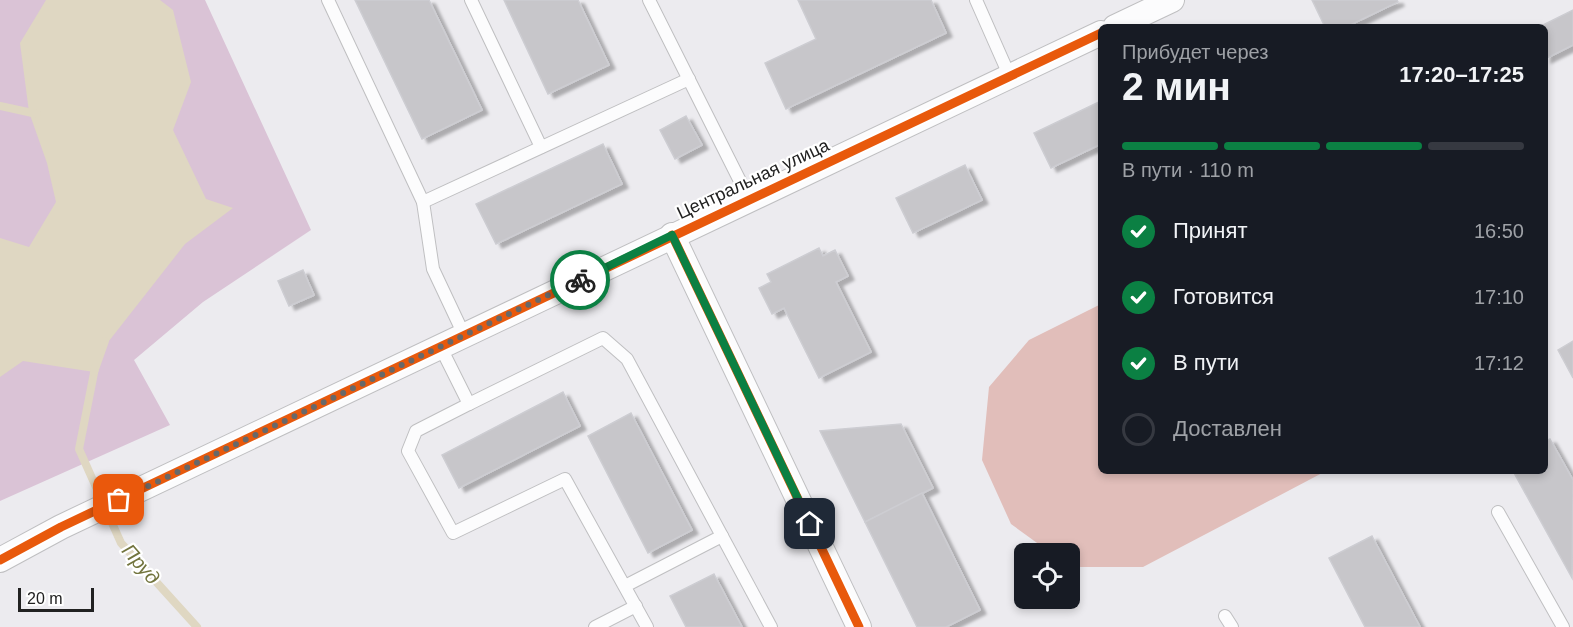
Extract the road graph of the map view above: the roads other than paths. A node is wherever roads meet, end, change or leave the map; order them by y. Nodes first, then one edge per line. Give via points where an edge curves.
1 (328, 0) edge
2 (471, 0) edge
3 (650, 0) edge
4 (976, 0) edge
5 (1172, 0) edge
6 (1121, 24) edge
7 (1098, 34) edge
8 (1010, 76) junction
9 (689, 79) junction
10 (541, 147) junction
11 (749, 199) junction
12 (423, 202) junction
13 (672, 235) junction
14 (465, 337) junction
15 (441, 348) junction
16 (470, 404) junction
17 (1498, 512) dead end
18 (722, 536) junction
19 (0, 560) edge
20 (625, 586) junction
21 (636, 606) junction
22 (1225, 616) dead end
23 (595, 627) edge
24 (648, 627) edge
25 (771, 627) edge
26 (859, 627) edge
27 (1232, 627) edge
28 (1563, 627) edge

1 - 12 lane
2 - 10 lane
3 - 9 lane
4 - 8 lane
5 - 6 street
7 - 8 street, Центральная улица
8 - 11 street, Центральная улица
9 - 10 lane
9 - 11 lane
10 - 12 lane
11 - 13 street, Центральная улица
12 - 14 lane via 433,269
13 - 14 street, Центральная улица
13 - 26 street
14 - 15 street, Центральная улица
15 - 16 lane
15 - 19 street, Центральная улица via 61,527
16 - 18 lane via 603,338 627,359
16 - 20 lane via 416,431 408,451 453,533 565,479
17 - 28 lane
18 - 20 lane
18 - 25 lane
20 - 21 lane
21 - 23 lane
21 - 24 lane
22 - 27 lane

